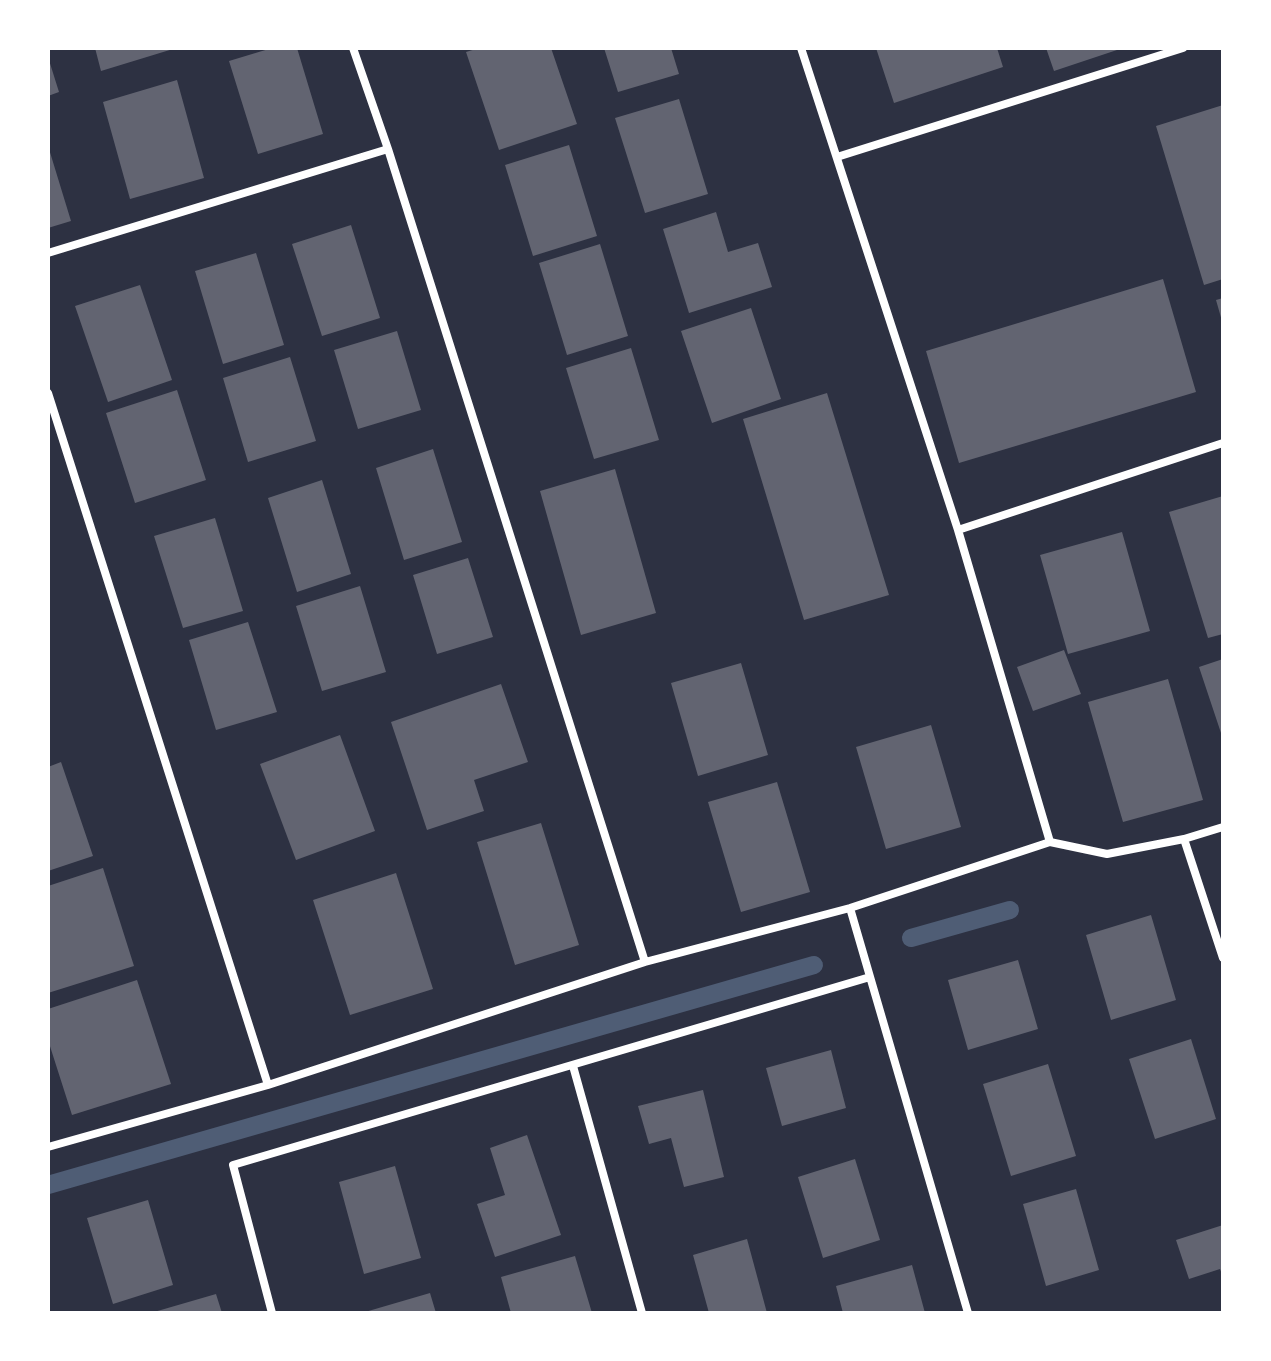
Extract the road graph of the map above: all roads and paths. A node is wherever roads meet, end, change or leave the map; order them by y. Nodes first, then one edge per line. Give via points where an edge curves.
1 (353, 48) edge
2 (801, 48) edge
3 (1183, 48) edge
4 (388, 149) junction
5 (837, 157) junction
6 (48, 253) edge
7 (48, 393) edge
8 (1223, 443) edge
9 (958, 530) junction
10 (1223, 827) edge
11 (1184, 839) junction
12 (1050, 842) junction
13 (850, 908) junction
14 (1223, 958) edge
15 (645, 962) junction
16 (870, 977) junction
17 (573, 1066) junction
18 (268, 1085) junction
19 (48, 1147) edge
20 (272, 1313) edge
21 (642, 1313) edge
22 (968, 1313) edge

1 - 4 street
2 - 5 street
3 - 5 street
4 - 6 street
4 - 15 street
5 - 9 street
7 - 18 street
8 - 9 street
9 - 12 street
10 - 11 street
11 - 12 street via 1107,854
11 - 14 street
12 - 13 street
13 - 15 street
13 - 16 street
15 - 18 street
16 - 17 street
16 - 22 street
17 - 20 street via 233,1165
17 - 21 street
18 - 19 street

